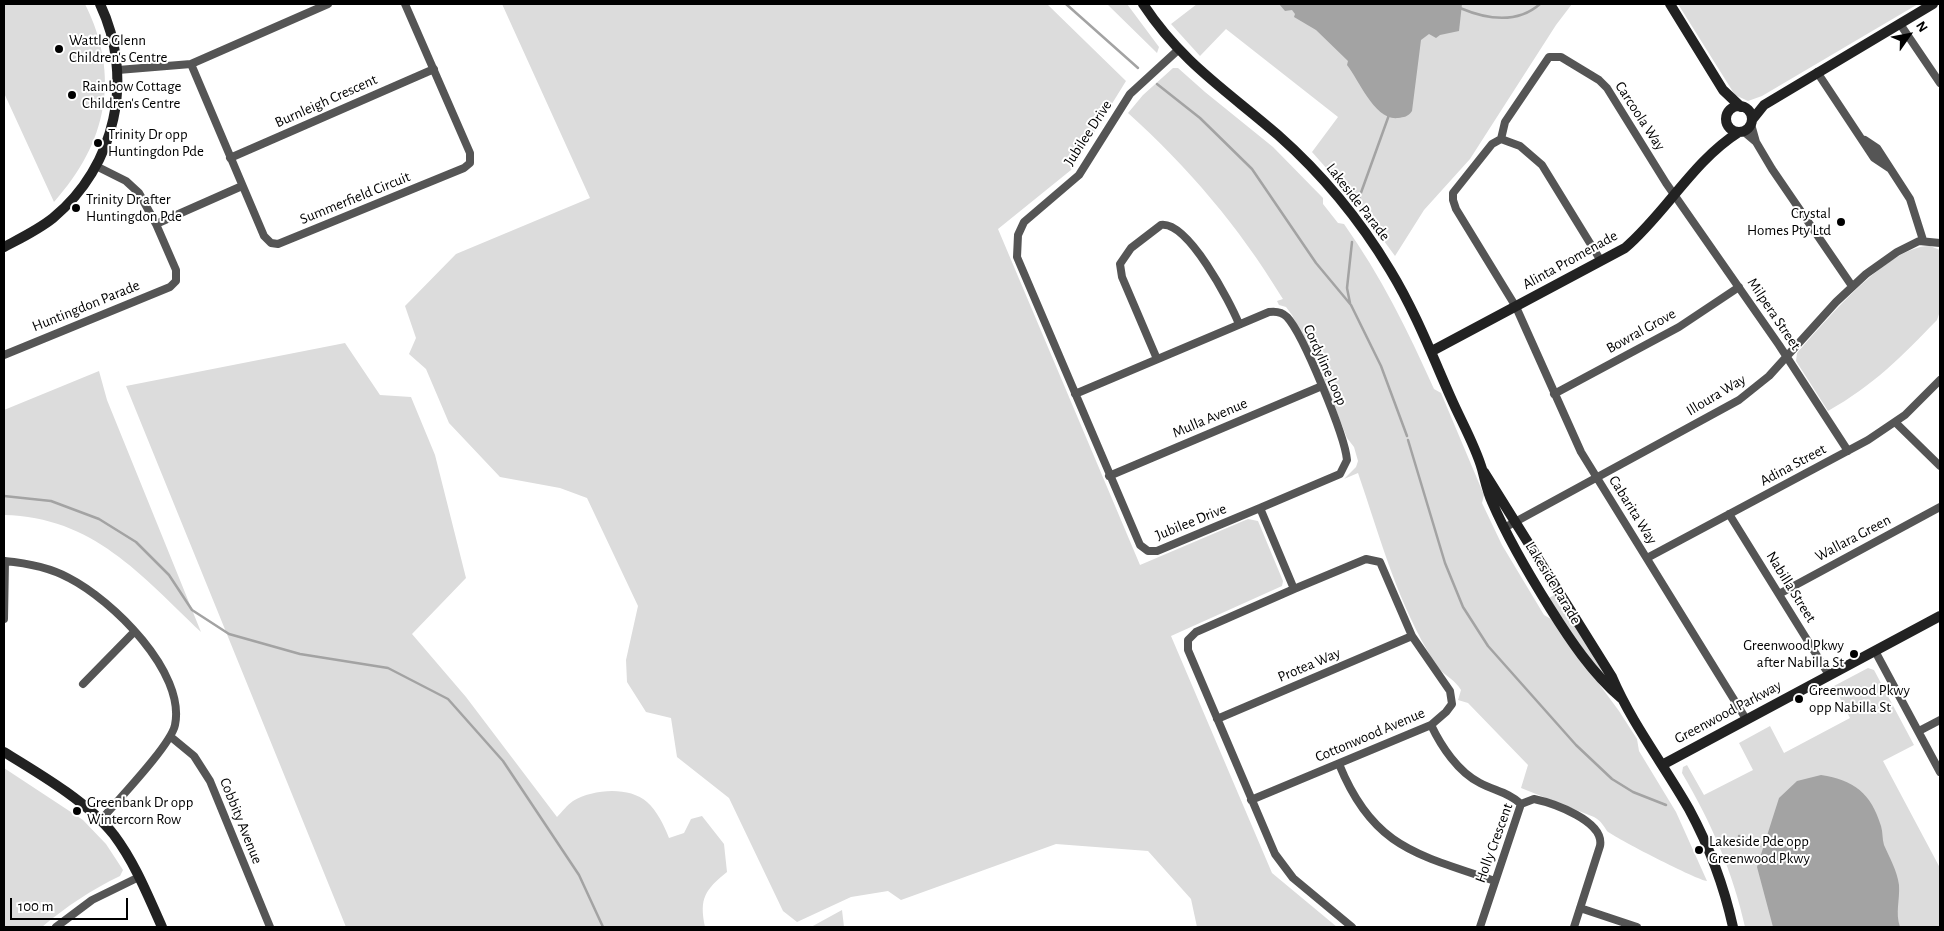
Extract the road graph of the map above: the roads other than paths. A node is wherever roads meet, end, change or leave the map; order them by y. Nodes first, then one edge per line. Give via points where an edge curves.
1 (100, 4) edge
2 (328, 4) edge
3 (405, 4) edge
4 (1143, 4) edge
5 (1670, 4) edge
6 (1933, 4) edge
7 (1900, 24) junction
8 (1178, 50) junction
9 (191, 64) junction
10 (434, 69) junction
11 (118, 70) junction
12 (1817, 72) junction
13 (1940, 83) edge
14 (1723, 90) junction
15 (1764, 104) junction
16 (1743, 107) junction
17 (1727, 118) junction
18 (1751, 122) junction
19 (1741, 132) junction
20 (1502, 139) junction
21 (1756, 142) junction
22 (1720, 144) junction
23 (230, 158) junction
24 (96, 166) junction
25 (242, 186) junction
26 (1675, 195) junction
27 (156, 224) junction
28 (1923, 240) junction
29 (1940, 244) edge
30 (4, 247) edge
31 (1602, 261) junction
32 (1852, 286) junction
33 (1739, 287) junction
34 (1516, 307) junction
35 (1239, 324) junction
36 (1432, 352) junction
37 (4, 355) edge
38 (1787, 356) junction
39 (1157, 359) junction
40 (1940, 380) edge
41 (1322, 386) junction
42 (1075, 394) junction
43 (1554, 394) junction
44 (1896, 423) junction
45 (1848, 451) junction
46 (1940, 466) edge
47 (1482, 469) junction
48 (1109, 476) junction
49 (1597, 477) junction
50 (1940, 507) edge
51 (1260, 508) junction
52 (1729, 514) junction
53 (1515, 522) junction
54 (1504, 528) junction
55 (1647, 558) junction
56 (4, 561) edge
57 (1294, 589) junction
58 (1778, 594) junction
59 (1940, 616) edge
60 (4, 619) edge
61 (134, 632) junction
62 (1412, 636) junction
63 (1875, 650) junction
64 (1829, 675) junction
65 (83, 684) dead end
66 (1621, 698) junction
67 (1217, 719) junction
68 (1746, 719) junction
69 (1940, 720) edge
70 (1431, 725) junction
71 (1919, 731) junction
72 (171, 737) junction
73 (4, 752) edge
74 (1338, 764) junction
75 (1662, 765) junction
76 (1940, 772) edge
77 (1251, 800) junction
78 (1521, 804) junction
79 (101, 820) junction
80 (139, 877) junction
81 (1495, 881) junction
82 (1580, 908) junction
83 (56, 927) edge
84 (162, 927) edge
85 (270, 927) edge
86 (1352, 927) edge
87 (1480, 927) edge
88 (1574, 927) edge
89 (1637, 927) edge
90 (1733, 927) edge

1 - 11 street via 112,32
2 - 9 street
3 - 10 street, Summerfield Circuit
4 - 8 street, Lakeside Parade
5 - 14 street
6 - 7 street
7 - 12 street
7 - 13 street
8 - 36 street, Lakeside Parade via 1292,148 1344,205 1390,269
8 - 42 street, Jubilee Drive via 1138,86 1116,114 1084,168 1030,215 1018,235 1017,257
9 - 11 street
9 - 23 street, Summerfield Circuit
10 - 23 street, Burnleigh Crescent
10 - 25 street, Summerfield Circuit via 470,153 471,159 466,167 276,244 264,236
11 - 24 street via 116,108 108,141
12 - 15 street
12 - 28 street via 1863,139 1877,148 1914,207
14 - 16 street
14 - 17 street
15 - 16 street
15 - 18 street
16 - 17 street via 1734,108
16 - 18 street via 1750,113
17 - 19 street via 1732,130
17 - 22 street, Alinta Promenade
18 - 19 street
18 - 21 street
19 - 21 street
19 - 22 street, Alinta Promenade
20 - 26 street, Carcoola Way via 1505,122 1543,63 1549,57 1562,57 1607,88
20 - 31 street via 1520,146 1542,165
20 - 34 street, Cabarita Way via 1488,148 1456,189 1453,200
21 - 32 street
22 - 26 street, Alinta Promenade
23 - 25 street, Summerfield Circuit
24 - 27 street, Huntingdon Parade via 135,188
24 - 30 street via 78,192 52,219
25 - 27 street
26 - 31 street, Alinta Promenade via 1632,242
26 - 33 street, Milpera Street
27 - 37 street, Huntingdon Parade via 179,282
28 - 29 street
28 - 32 street, Illoura Way via 1897,252
31 - 34 street, Alinta Promenade
32 - 38 street, Illoura Way
33 - 38 street, Milpera Street
33 - 43 street, Bowral Grove via 1679,327
34 - 36 street, Alinta Promenade
34 - 43 street, Cabarita Way
35 - 39 street, Cordyline Loop
35 - 39 street via 1226,295 1196,251 1176,228 1161,225 1130,248 1120,264 1122,278
35 - 41 street, Cordyline Loop via 1269,312 1278,311 1285,315
36 - 47 street, Lakeside Parade
38 - 45 street, Milpera Street
38 - 49 street, Illoura Way via 1764,381 1739,400
39 - 42 street, Cordyline Loop
40 - 44 street, Adina Street
41 - 48 street, Mulla Avenue
41 - 51 street, Cordyline Loop via 1347,455 1346,465 1334,477
42 - 48 street, Jubilee Drive
43 - 49 street, Cabarita Way
44 - 45 street, Adina Street
44 - 46 street
45 - 52 street, Adina Street
47 - 53 street, Lakeside Parade
47 - 54 street, Lakeside Parade
48 - 51 street, Jubilee Drive via 1137,541 1148,551 1162,550
49 - 53 street, Illoura Way
49 - 55 street, Cabarita Way
50 - 58 street, Wallara Green
51 - 57 street
52 - 55 street, Adina Street
52 - 58 street, Nabilla Street
53 - 54 street, Illoura Way
53 - 66 street, Lakeside Parade via 1612,677
54 - 66 street, Lakeside Parade via 1563,629 1596,674
55 - 68 street, Cabarita Way
56 - 60 street
56 - 61 street via 37,566 70,578 96,596
57 - 62 street, Cottonwood Avenue via 1366,559 1376,560 1384,566
57 - 67 street via 1189,638 1188,650
58 - 64 street, Nabilla Street
59 - 63 street, Greenwood Parkway
61 - 65 street
61 - 72 street via 154,654 168,682 176,715
62 - 67 street, Protea Way
62 - 70 street, Cottonwood Avenue via 1452,695 1450,709
63 - 64 street, Greenwood Parkway
63 - 71 street
64 - 68 street, Greenwood Parkway
66 - 75 street, Lakeside Parade
67 - 77 street
68 - 75 street, Greenwood Parkway
69 - 71 street
70 - 74 street, Cottonwood Avenue
70 - 78 street via 1442,746 1474,779 1508,794
71 - 76 street
72 - 79 street
72 - 85 street, Cobbity Avenue via 194,756 210,781
73 - 79 street
74 - 77 street, Cottonwood Avenue
74 - 81 street via 1361,809 1397,842 1427,858
75 - 90 street, Lakeside Parade via 1703,838 1719,877
77 - 86 street via 1281,864 1293,878
78 - 81 street, Holly Crescent
78 - 82 street, Holly Crescent via 1534,799 1562,808 1579,816 1599,833 1600,846
79 - 80 street via 125,851
80 - 83 street via 92,900
80 - 84 street
81 - 87 street, Holly Crescent
82 - 88 street, Holly Crescent
82 - 89 street

